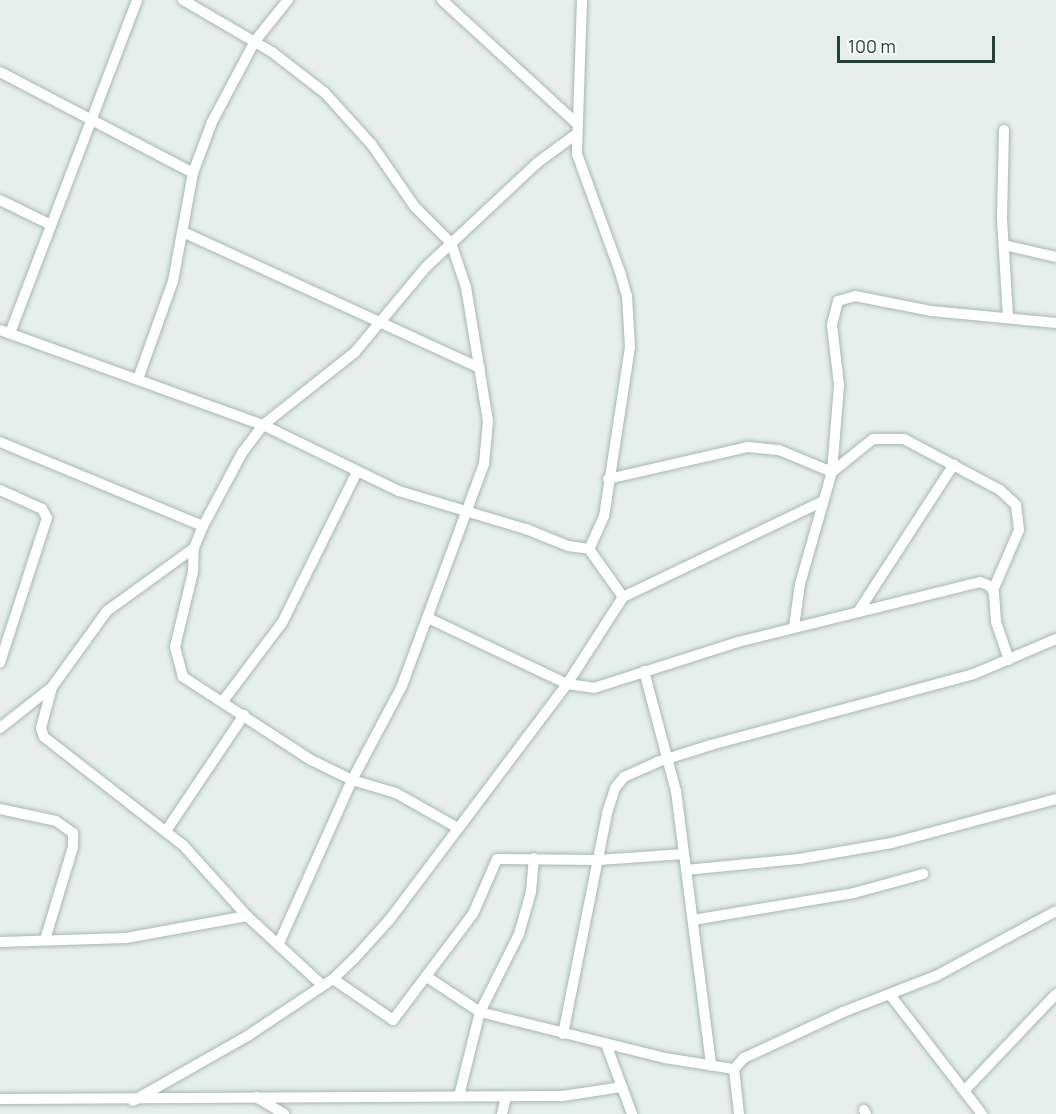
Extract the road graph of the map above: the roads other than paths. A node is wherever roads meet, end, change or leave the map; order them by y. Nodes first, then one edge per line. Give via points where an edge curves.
1 (136, 0) edge
2 (183, 0) edge
3 (288, 0) edge
4 (442, 0) edge
5 (582, 0) edge
6 (255, 41) junction
7 (0, 72) edge
8 (89, 117) junction
9 (576, 123) junction
10 (1004, 130) dead end
11 (575, 135) junction
12 (194, 173) junction
13 (0, 200) edge
14 (51, 225) junction
15 (185, 233) junction
16 (451, 243) junction
17 (1004, 245) junction
18 (1056, 257) edge
19 (1008, 317) junction
20 (381, 320) junction
21 (1056, 323) edge
22 (5, 332) edge
23 (480, 368) junction
24 (138, 379) junction
25 (263, 425) junction
26 (0, 442) edge
27 (954, 464) junction
28 (357, 472) junction
29 (832, 472) junction
30 (608, 478) junction
31 (0, 490) edge
32 (821, 502) junction
33 (466, 513) junction
34 (203, 526) junction
35 (194, 548) junction
36 (589, 549) junction
37 (993, 590) junction
38 (623, 597) junction
39 (858, 612) junction
40 (428, 618) junction
41 (794, 627) junction
42 (1055, 643) edge
43 (1009, 660) junction
44 (0, 663) edge
45 (644, 671) junction
46 (567, 684) junction
47 (52, 687) junction
48 (222, 701) junction
49 (244, 715) junction
50 (0, 728) edge
51 (670, 757) junction
52 (352, 780) junction
53 (1056, 799) edge
54 (0, 809) edge
55 (458, 828) junction
56 (166, 831) junction
57 (684, 854) junction
58 (534, 858) junction
59 (597, 860) junction
60 (686, 870) junction
61 (923, 874) dead end
62 (1056, 911) edge
63 (247, 916) junction
64 (693, 920) junction
65 (45, 940) junction
66 (0, 942) edge
67 (279, 943) junction
68 (427, 976) junction
69 (333, 979) junction
70 (323, 986) junction
71 (1056, 994) edge
72 (891, 996) junction
73 (480, 1012) junction
74 (563, 1034) junction
75 (606, 1044) junction
76 (711, 1066) junction
77 (734, 1069) junction
78 (621, 1087) junction
79 (965, 1090) junction
80 (253, 1095) junction
81 (459, 1096) junction
82 (506, 1096) junction
83 (0, 1099) edge
84 (133, 1101) junction
85 (284, 1114) edge
86 (502, 1114) edge
87 (632, 1114) edge
88 (739, 1114) edge
89 (982, 1114) edge

1 - 8 street
2 - 6 street
3 - 6 street
4 - 9 street
5 - 9 street
6 - 12 street via 230,84
6 - 16 street via 325,93 372,145 415,207
7 - 8 street
8 - 12 street
8 - 14 street
9 - 11 street
10 - 17 street
11 - 16 street via 537,163
11 - 30 street via 582,174 620,272 629,315 627,374
12 - 15 street
13 - 14 street
14 - 22 street
15 - 20 street
15 - 24 street via 173,281
16 - 20 street via 410,283
16 - 23 street via 466,287
17 - 18 street
17 - 19 street
19 - 21 street
19 - 29 street via 931,311 855,296 841,298 832,325 839,385
20 - 23 street via 442,354
20 - 25 street via 355,352
22 - 24 street
23 - 33 street via 488,445
24 - 25 street
25 - 28 street
25 - 34 street via 242,453
26 - 34 street
27 - 29 street via 914,442 884,437 863,445
27 - 37 street via 1000,490 1016,505 1019,530
27 - 39 street
28 - 33 street
28 - 48 street via 282,623
29 - 30 street via 779,450 748,447
29 - 32 street
30 - 36 street via 604,516
31 - 44 street via 42,509 47,521
32 - 38 street
32 - 41 street
33 - 36 street
33 - 40 street
34 - 35 street
35 - 47 street via 107,611
35 - 48 street via 176,659 183,676
36 - 38 street
37 - 39 street via 975,583
37 - 43 street via 996,621
38 - 46 street
39 - 41 street
40 - 46 street
40 - 52 street via 390,712
41 - 45 street
42 - 43 street
43 - 51 street via 950,682
45 - 46 street via 594,688
45 - 51 street
46 - 55 street
47 - 50 street
47 - 56 street via 41,728 44,737
48 - 49 street
49 - 52 street via 311,760
49 - 56 street
51 - 57 street
51 - 59 street via 630,773 619,782 607,813
52 - 55 street via 396,793
52 - 67 street
53 - 60 street via 891,843 799,860
54 - 65 street via 56,821 73,832 73,847
55 - 69 street via 390,919
56 - 63 street
57 - 59 street
57 - 60 street
58 - 59 street
58 - 68 street via 497,860 479,906
58 - 73 street via 522,924
59 - 74 street
60 - 64 street
61 - 64 street via 854,893
62 - 72 street
63 - 65 street via 126,938
63 - 67 street
64 - 76 street
65 - 66 street
67 - 70 street
68 - 69 street via 391,1021
68 - 73 street
69 - 70 street
70 - 84 street via 249,1035
71 - 79 street
72 - 77 street via 799,1031 744,1058
72 - 79 street
73 - 74 street
73 - 81 street
74 - 75 street
75 - 76 street
75 - 78 street
76 - 77 street
77 - 88 street
78 - 82 street via 563,1096
78 - 87 street
79 - 89 street
80 - 81 street
80 - 84 street
80 - 85 street
81 - 82 street
82 - 86 street
83 - 84 street

